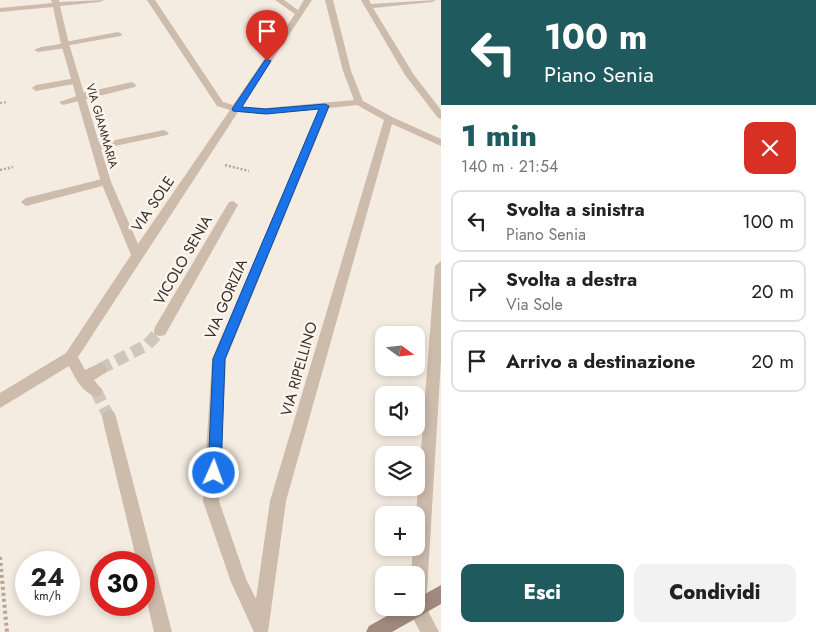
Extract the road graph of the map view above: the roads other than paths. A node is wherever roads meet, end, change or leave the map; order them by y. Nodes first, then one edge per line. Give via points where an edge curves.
1 (100, 0) edge
2 (151, 0) edge
3 (279, 0) edge
4 (308, 0) edge
5 (329, 0) edge
6 (432, 0) edge
7 (55, 2) edge
8 (367, 3) edge
9 (0, 10) edge
10 (298, 14) junction
11 (118, 34) dead end
12 (66, 45) junction
13 (38, 50) dead end
14 (76, 81) junction
15 (132, 85) dead end
16 (36, 88) dead end
17 (81, 97) junction
18 (63, 102) dead end
19 (359, 102) junction
20 (325, 106) junction
21 (236, 109) junction
22 (441, 116) edge
23 (389, 119) junction
24 (164, 133) dead end
25 (441, 143) edge
26 (96, 147) junction
27 (106, 182) junction
28 (26, 202) dead end
29 (233, 205) dead end
30 (137, 255) junction
31 (441, 266) edge
32 (160, 330) tunnel mouth
33 (71, 357) junction
34 (100, 369) tunnel mouth
35 (83, 379) junction
36 (96, 391) tunnel mouth
37 (0, 401) edge
38 (109, 417) tunnel mouth
39 (420, 566) edge
40 (441, 594) edge
41 (425, 603) edge
42 (403, 616) edge
43 (421, 616) edge
44 (262, 630) edge
45 (163, 632) edge
46 (375, 632) edge
47 (430, 632) edge

1 - 7 street
2 - 21 street via 220,104
3 - 10 street
4 - 10 street, VIA SOLE
5 - 19 street via 347,71
6 - 8 street
7 - 9 street
7 - 12 street, VIA GIAMMARIA
8 - 22 street via 400,60
10 - 21 street, VIA SOLE
11 - 12 street
12 - 13 street
12 - 14 street, VIA GIAMMARIA
14 - 16 street
14 - 17 street, VIA GIAMMARIA
15 - 17 street
17 - 18 street
17 - 26 street, VIA GIAMMARIA
19 - 20 street
19 - 23 street
20 - 21 street via 266,112
20 - 44 street, VIA GORIZIA via 219,359 211,501 239,582
21 - 30 street, VIA SOLE
23 - 25 street
23 - 44 street, VIA RIPELLINO via 278,501
24 - 26 street
26 - 27 street, VIA GIAMMARIA
27 - 28 street
27 - 30 street, VIA GIAMMARIA
29 - 32 street, VICOLO SENIA
30 - 33 street, VIA SOLE
31 - 39 street
33 - 35 street
33 - 37 street, VIA SOLE
34 - 35 street
35 - 36 street
38 - 45 street
40 - 41 main road
42 - 46 main road
43 - 47 street

